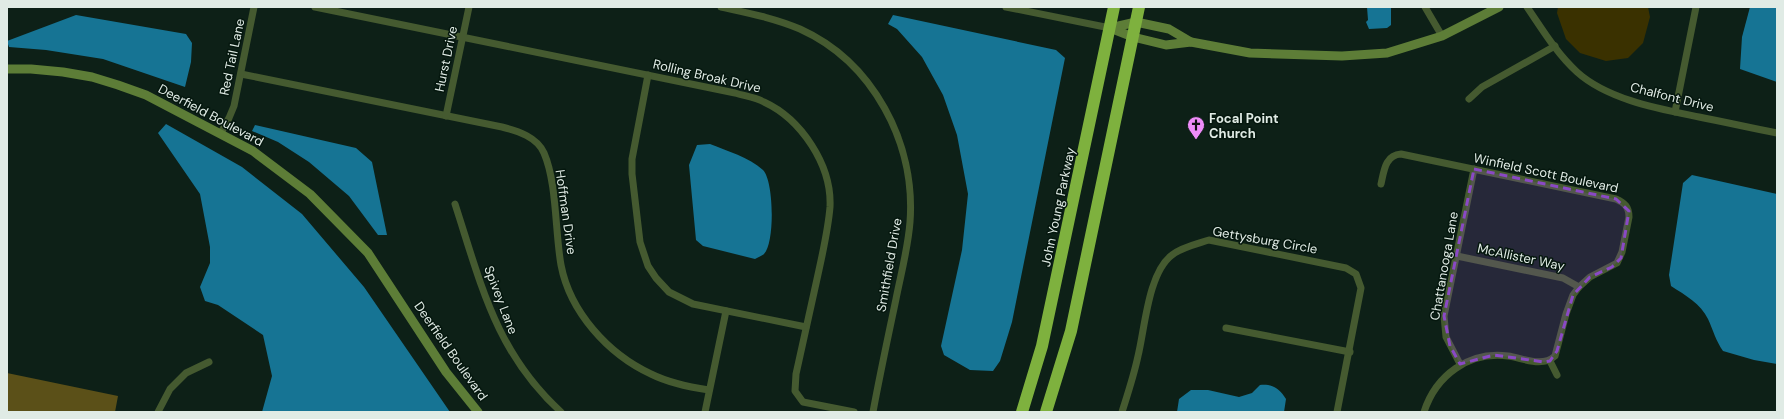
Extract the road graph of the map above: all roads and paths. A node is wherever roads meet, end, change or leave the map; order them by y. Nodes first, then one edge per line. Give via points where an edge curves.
1 (254, 7) edge
2 (315, 7) edge
3 (469, 7) edge
4 (721, 7) edge
5 (1006, 7) edge
6 (1114, 7) edge
7 (1139, 7) edge
8 (1425, 7) edge
9 (1499, 7) edge
10 (1527, 7) edge
11 (1696, 7) edge
12 (1136, 22) junction
13 (1110, 28) junction
14 (1442, 36) junction
15 (462, 37) junction
16 (1132, 37) junction
17 (1191, 42) junction
18 (1555, 46) junction
19 (7, 69) edge
20 (241, 74) junction
21 (648, 75) junction
22 (1469, 99) dead end
23 (1675, 112) junction
24 (446, 116) junction
25 (221, 133) junction
26 (1777, 133) edge
27 (1474, 170) junction
28 (1381, 184) dead end
29 (455, 204) dead end
30 (1457, 256) junction
31 (1579, 286) junction
32 (726, 311) junction
33 (806, 327) junction
34 (1226, 328) dead end
35 (1350, 352) junction
36 (1550, 361) junction
37 (209, 362) dead end
38 (1460, 364) junction
39 (1557, 375) dead end
40 (709, 390) junction
41 (158, 412) edge
42 (478, 412) edge
43 (561, 412) edge
44 (705, 412) edge
45 (854, 412) edge
46 (873, 412) edge
47 (1022, 412) edge
48 (1046, 412) edge
49 (1122, 412) edge
50 (1336, 412) edge
51 (1424, 412) edge

1 - 20 street, Red Tail Lane
2 - 15 street, Rolling Broak Drive
3 - 15 street, Hurst Drive
4 - 46 street, Smithfield Drive via 771,17 801,30 828,46 858,70 894,124 905,155 910,191 910,222
5 - 13 street
6 - 13 highway, John Young Parkway
7 - 12 highway
8 - 14 street
9 - 14 street
10 - 18 street, Chalfont Drive
11 - 23 street
12 - 13 street
12 - 16 highway
12 - 17 street via 1169,29
13 - 16 street
13 - 47 highway, John Young Parkway via 1042,346
14 - 17 street via 1387,53 1342,56 1250,53
15 - 21 street, Rolling Broak Drive
15 - 24 street, Hurst Drive
16 - 17 street via 1166,45
16 - 48 highway via 1071,331
18 - 22 street via 1482,87
18 - 23 street, Chalfont Drive via 1578,72 1602,88 1628,100
19 - 25 street, Deerfield Boulevard via 31,68 92,77 146,95
20 - 24 street, Hoffman Drive
20 - 25 street, Red Tail Lane via 230,118
21 - 32 street via 632,159 640,242 648,266 669,292 693,304
21 - 33 street, Rolling Broak Drive via 763,101 797,125 813,147 822,165 830,207
23 - 26 street, Chalfont Drive
24 - 40 street, Hoffman Drive via 513,130 533,139 544,152 551,178 561,266 575,302 586,320 616,353 637,367 679,384
25 - 42 street, Deerfield Boulevard via 253,151 310,194 368,253 446,372
27 - 28 street, Winfield Scott Boulevard via 1394,154 1386,163
27 - 30 street, Chattanooga Lane
27 - 31 street, Winfield Scott Boulevard via 1616,199 1626,206 1629,217 1620,258 1612,267 1590,277
29 - 43 street, Spivey Lane via 494,322 521,369
30 - 31 street, McAllister Way via 1562,278
30 - 38 street, Chattanooga Lane via 1444,327 1450,346
31 - 36 street, Winfield Scott Boulevard via 1569,304 1557,351
32 - 33 street
32 - 40 street
33 - 45 street, Rolling Broak Drive via 794,391 803,402
34 - 35 street
35 - 49 street, Gettysburg Circle via 1361,288 1356,274 1346,268 1209,240 1172,255 1162,268 1154,284
35 - 50 street, Gettysburg Circle
36 - 38 street via 1494,355
36 - 39 street
37 - 41 street via 186,373 170,389
38 - 51 street via 1437,386
40 - 44 street

